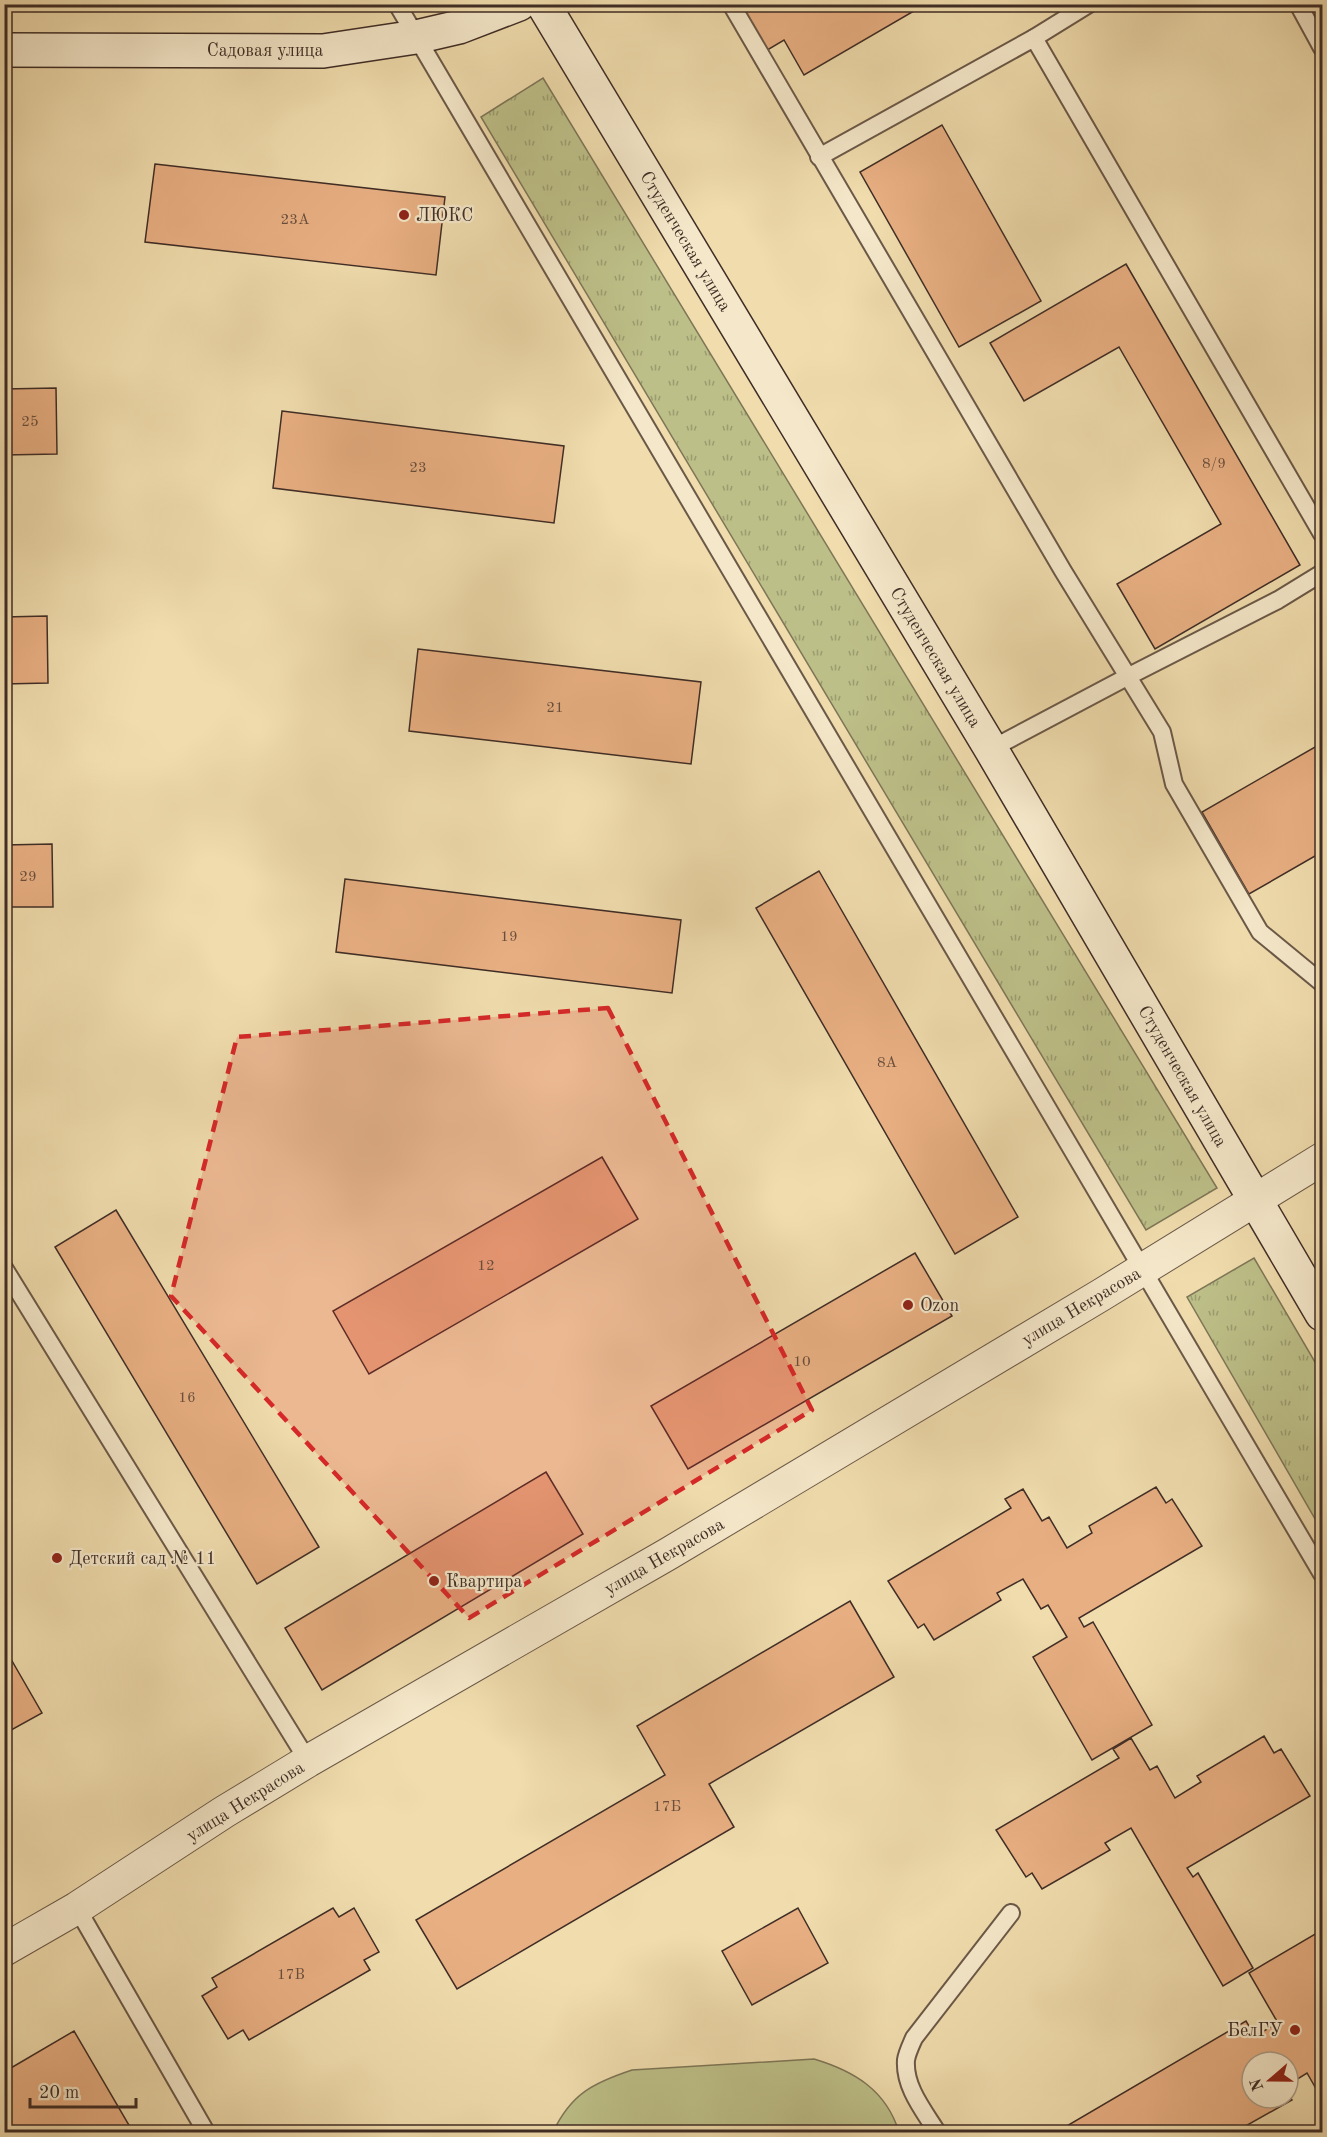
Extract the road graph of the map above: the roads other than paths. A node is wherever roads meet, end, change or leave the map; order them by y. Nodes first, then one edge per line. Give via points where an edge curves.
1 (397, 4) edge
2 (519, 4) edge
3 (543, 4) edge
4 (731, 4) edge
5 (1089, 4) edge
6 (1298, 4) edge
7 (416, 37) junction
8 (1034, 38) junction
9 (1323, 48) edge
10 (4, 50) edge
11 (819, 157) junction
12 (1323, 534) edge
13 (1323, 573) edge
14 (1127, 676) junction
15 (991, 749) junction
16 (1323, 983) edge
17 (1323, 1159) edge
18 (1257, 1201) junction
19 (4, 1268) edge
20 (1144, 1268) junction
21 (1323, 1314) edge
22 (1323, 1574) edge
23 (308, 1761) junction
24 (77, 1908) junction
25 (1011, 1913) dead end
26 (4, 1950) edge
27 (206, 2133) edge
28 (937, 2133) edge

1 - 7 lane
2 - 7 main road, Садовая улица via 459,27
3 - 15 main road, Студенческая улица
4 - 11 lane
5 - 8 lane
6 - 9 lane
7 - 10 main road, Садовая улица via 323,51
7 - 20 lane
8 - 11 lane
8 - 12 lane
11 - 14 lane
13 - 14 lane
14 - 15 lane
14 - 16 lane via 1162,732 1174,784 1260,932
15 - 18 main road, Студенческая улица
17 - 18 street, улица Некрасова
18 - 20 street, улица Некрасова
18 - 21 main road, Студенческая улица
19 - 23 lane
20 - 22 lane
20 - 23 street, улица Некрасова via 668,1554
23 - 24 street, улица Некрасова
24 - 26 street, улица Некрасова
24 - 27 lane
25 - 28 lane via 914,2038 906,2058 911,2089

